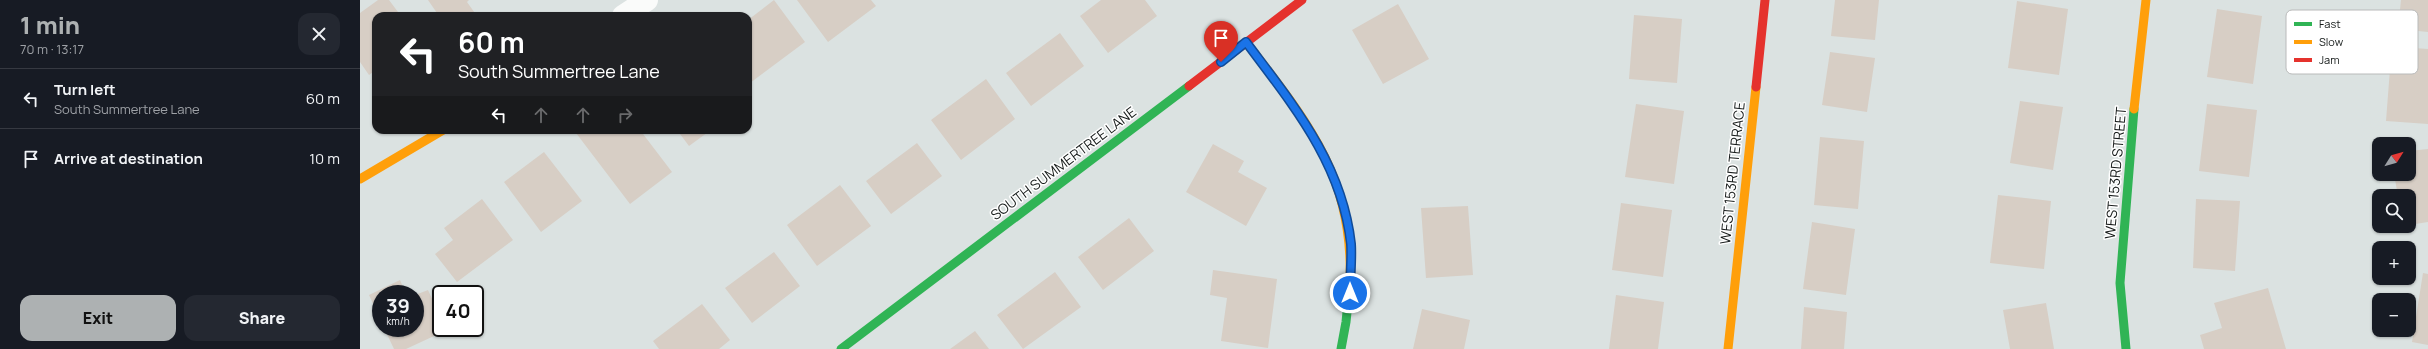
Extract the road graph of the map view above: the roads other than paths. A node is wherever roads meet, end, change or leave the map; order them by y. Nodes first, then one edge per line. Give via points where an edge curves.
1 (647, 0) edge
2 (1302, 0) edge
3 (1765, 0) edge
4 (2146, 0) edge
5 (629, 12) edge
6 (1246, 42) junction
7 (435, 134) edge
8 (360, 179) edge
9 (841, 349) edge
10 (1341, 349) edge
11 (1728, 349) edge
12 (2126, 349) edge

1 - 5 street
2 - 6 street, SOUTH SUMMERTREE LANE
3 - 11 street, WEST 153RD TERRACE
4 - 12 street, WEST 153RD STREET via 2127,178 2120,276
6 - 9 street, SOUTH SUMMERTREE LANE
6 - 10 street via 1318,143 1340,191 1351,244 1350,293
7 - 8 street

